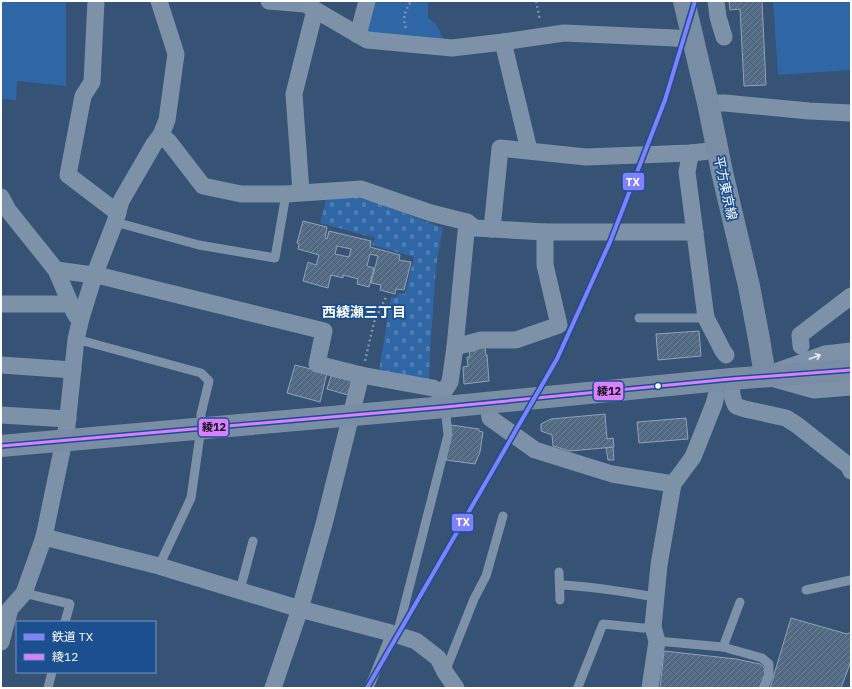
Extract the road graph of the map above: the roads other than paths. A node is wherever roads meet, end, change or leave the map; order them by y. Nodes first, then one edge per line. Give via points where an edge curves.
1 (96, 1) edge
2 (159, 1) edge
3 (269, 1) edge
4 (367, 1) edge
5 (684, 1) edge
6 (716, 1) edge
7 (315, 10) junction
8 (358, 35) junction
9 (724, 38) dead end
10 (693, 40) junction
11 (504, 42) junction
12 (708, 103) junction
13 (851, 113) edge
14 (161, 135) junction
15 (529, 150) junction
16 (718, 150) junction
17 (691, 153) junction
18 (293, 193) junction
19 (3, 207) edge
20 (116, 217) junction
21 (467, 222) junction
22 (492, 229) junction
23 (545, 232) junction
24 (695, 232) junction
25 (56, 270) junction
26 (94, 276) junction
27 (851, 296) edge
28 (70, 303) junction
29 (1, 304) edge
30 (81, 318) junction
31 (639, 318) dead end
32 (706, 318) junction
33 (76, 339) junction
34 (802, 346) dead end
35 (455, 347) junction
36 (726, 355) dead end
37 (1, 365) edge
38 (850, 369) edge
39 (73, 370) junction
40 (362, 375) junction
41 (765, 376) junction
42 (731, 379) junction
43 (716, 396) dead end
44 (444, 400) junction
45 (488, 403) junction
46 (1, 415) edge
47 (352, 415) junction
48 (68, 419) junction
49 (200, 428) junction
50 (64, 441) junction
51 (1, 446) edge
52 (850, 467) edge
53 (673, 484) junction
54 (503, 516) dead end
55 (44, 537) junction
56 (253, 542) dead end
57 (159, 566) junction
58 (559, 572) dead end
59 (851, 580) edge
60 (560, 585) junction
61 (240, 590) junction
62 (806, 590) dead end
63 (24, 593) junction
64 (656, 597) junction
65 (560, 600) dead end
66 (740, 602) dead end
67 (6, 609) edge
68 (300, 609) junction
69 (65, 621) edge
70 (394, 634) junction
71 (655, 634) junction
72 (1, 642) edge
73 (723, 647) junction
74 (445, 672) junction
75 (52, 673) edge
76 (578, 687) dead end
77 (48, 688) edge
78 (273, 688) edge
79 (369, 688) edge
80 (438, 688) edge
81 (456, 688) edge
82 (650, 688) edge
83 (764, 688) edge

1 - 20 street via 92,82 83,96 68,175
2 - 14 street via 176,54 167,120
3 - 7 street via 305,4
4 - 8 street
5 - 10 main road, 平方東京線
6 - 9 street
7 - 8 street
7 - 18 street via 294,94
8 - 11 street via 367,40 452,48
10 - 11 street via 564,33
10 - 12 main road, 平方東京線
11 - 15 street
12 - 13 street
12 - 16 main road, 平方東京線
14 - 18 street via 203,186 241,194
14 - 20 street via 121,201
15 - 17 street via 586,157
15 - 22 street via 500,148
16 - 17 street
16 - 41 main road, 平方東京線
17 - 24 street via 687,172
18 - 20 lane via 275,258 199,245
18 - 21 street via 361,189 431,213
19 - 25 street
20 - 26 street
21 - 22 street via 475,228
21 - 35 street
22 - 23 street
23 - 24 street
23 - 35 street via 545,265 559,325 516,340 481,340
24 - 32 street
25 - 26 street
25 - 28 street
26 - 30 street
26 - 40 street via 324,330 317,364
27 - 34 street via 800,335
28 - 29 street
28 - 30 street via 77,317
30 - 33 street
31 - 32 lane
32 - 36 street
33 - 39 street
33 - 49 lane via 201,373 209,381
35 - 44 street via 450,382
37 - 39 street
38 - 41 main road
39 - 48 street
40 - 44 street via 433,388
40 - 47 street
41 - 42 main road
42 - 45 main road
42 - 52 street via 736,406 786,418
43 - 53 street via 693,457
44 - 45 main road
44 - 47 main road
44 - 70 lane via 448,435
45 - 53 street via 490,418 535,450 612,474
46 - 48 street
47 - 49 main road
47 - 68 street
48 - 50 street
49 - 50 main road
49 - 57 lane via 191,498
50 - 51 main road
50 - 55 street
53 - 64 street
54 - 74 lane via 486,576 474,599
55 - 57 street
55 - 63 street
56 - 61 lane
57 - 61 street
58 - 60 lane
59 - 62 lane
60 - 64 lane
60 - 65 lane
61 - 68 street
63 - 67 street
63 - 69 lane via 70,604
64 - 71 street
66 - 73 lane
67 - 72 street
68 - 70 street
68 - 78 street
70 - 74 street via 422,645 438,658
70 - 79 lane
71 - 73 lane
71 - 76 lane via 643,628 603,624
71 - 82 street
73 - 83 lane via 762,658 769,664 769,674
74 - 80 street
74 - 81 street
75 - 77 lane

